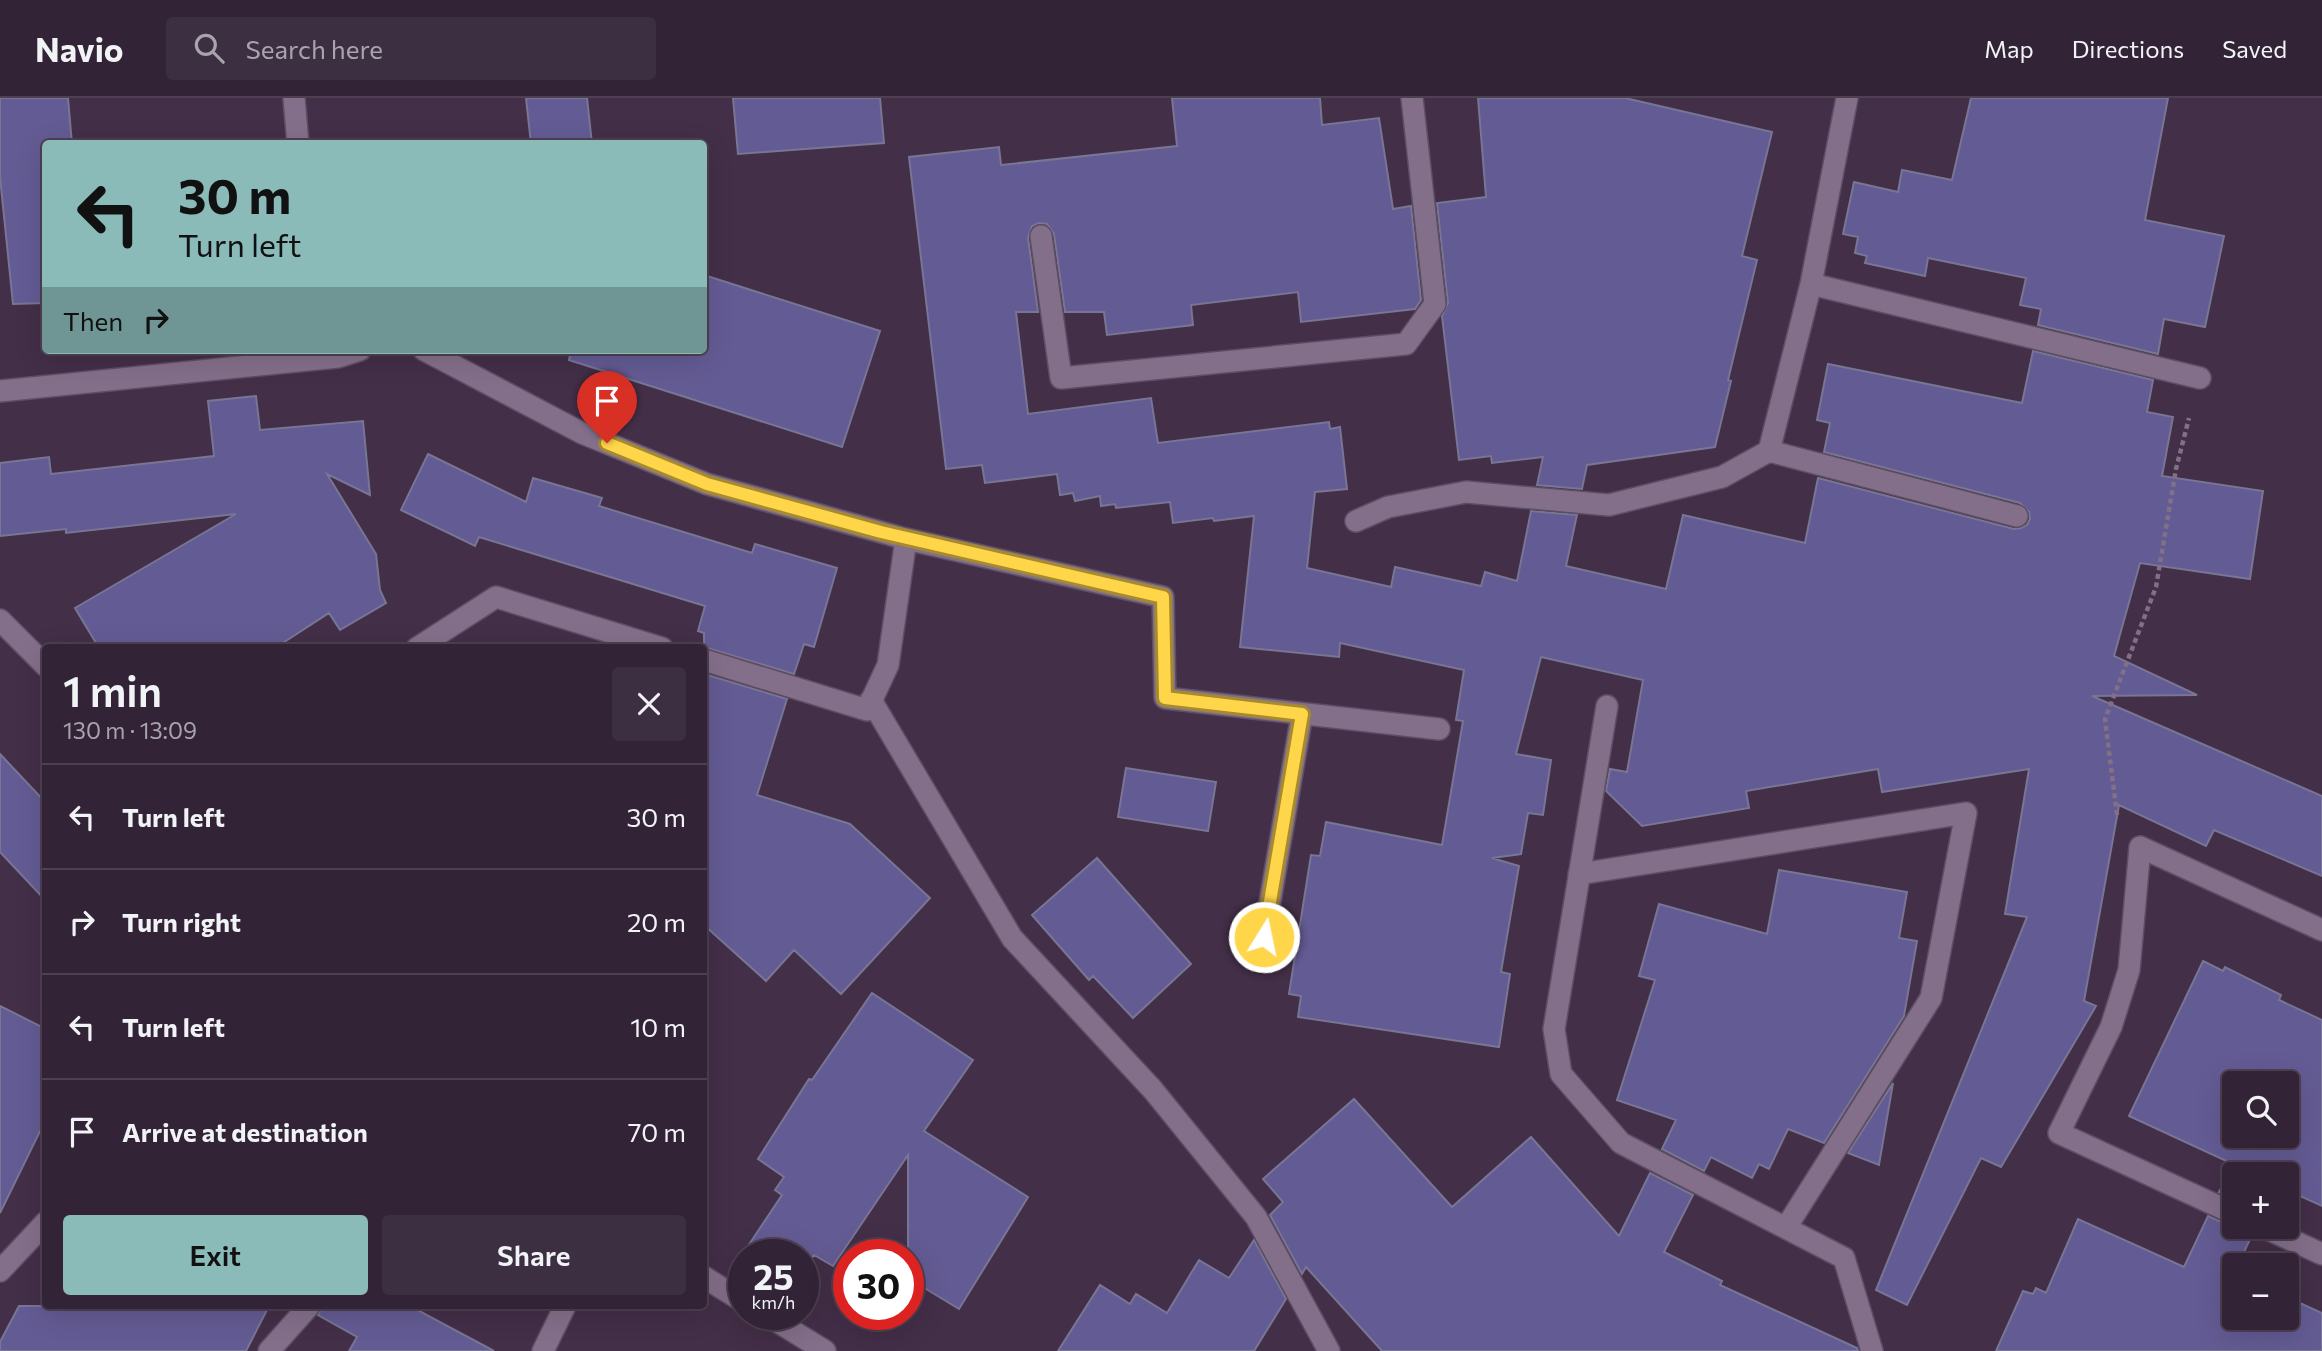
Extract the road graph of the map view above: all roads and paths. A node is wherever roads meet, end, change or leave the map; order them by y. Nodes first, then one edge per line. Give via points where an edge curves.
1 (293, 98) edge
2 (1412, 98) edge
3 (1847, 98) edge
4 (298, 140) edge
5 (1041, 236) dead end
6 (1811, 284) junction
7 (347, 354) edge
8 (432, 354) edge
9 (2200, 378) joint
10 (0, 391) edge
11 (1769, 452) junction
12 (2017, 516) dead end
13 (1356, 521) dead end
14 (906, 539) junction
15 (0, 620) edge
16 (423, 644) edge
17 (649, 644) edge
18 (707, 661) edge
19 (42, 662) edge
20 (871, 700) junction
21 (1606, 706) dead end
22 (1302, 714) junction
23 (1439, 729) dead end
24 (2140, 846) junction
25 (1579, 874) junction
26 (2322, 930) edge
27 (1264, 937) dead end
28 (2222, 1208) edge
29 (42, 1226) edge
30 (1787, 1226) junction
31 (2289, 1239) edge
32 (2322, 1254) edge
33 (0, 1271) edge
34 (707, 1279) edge
35 (728, 1291) edge
36 (306, 1309) edge
37 (564, 1309) edge
38 (791, 1330) edge
39 (269, 1351) edge
40 (543, 1351) edge
41 (825, 1351) edge
42 (1329, 1351) edge
43 (1872, 1351) edge

1 - 4 street
2 - 5 street via 1435,304 1406,344 1060,378
3 - 6 street
6 - 9 street
6 - 11 street
7 - 10 street
8 - 14 street via 582,433 707,484
9 - 24 path via 2176,469 2156,587 2105,719 2115,813
11 - 12 street
11 - 13 street via 1722,477 1609,505 1466,492 1388,507
14 - 20 street via 888,665
14 - 22 street via 1163,597 1165,698
15 - 19 street
16 - 17 street via 496,597
18 - 20 street via 867,710
20 - 42 street via 1012,938 1153,1090 1256,1217
21 - 25 street
22 - 23 street
22 - 27 street
24 - 26 street
24 - 28 street via 2129,970 2111,1027 2059,1133
25 - 30 street via 1554,1029 1561,1074 1621,1143
25 - 30 street via 1966,813 1931,998
29 - 33 street
30 - 43 street via 1844,1258
31 - 32 street
34 - 35 street
36 - 39 street
37 - 40 street
38 - 41 street

